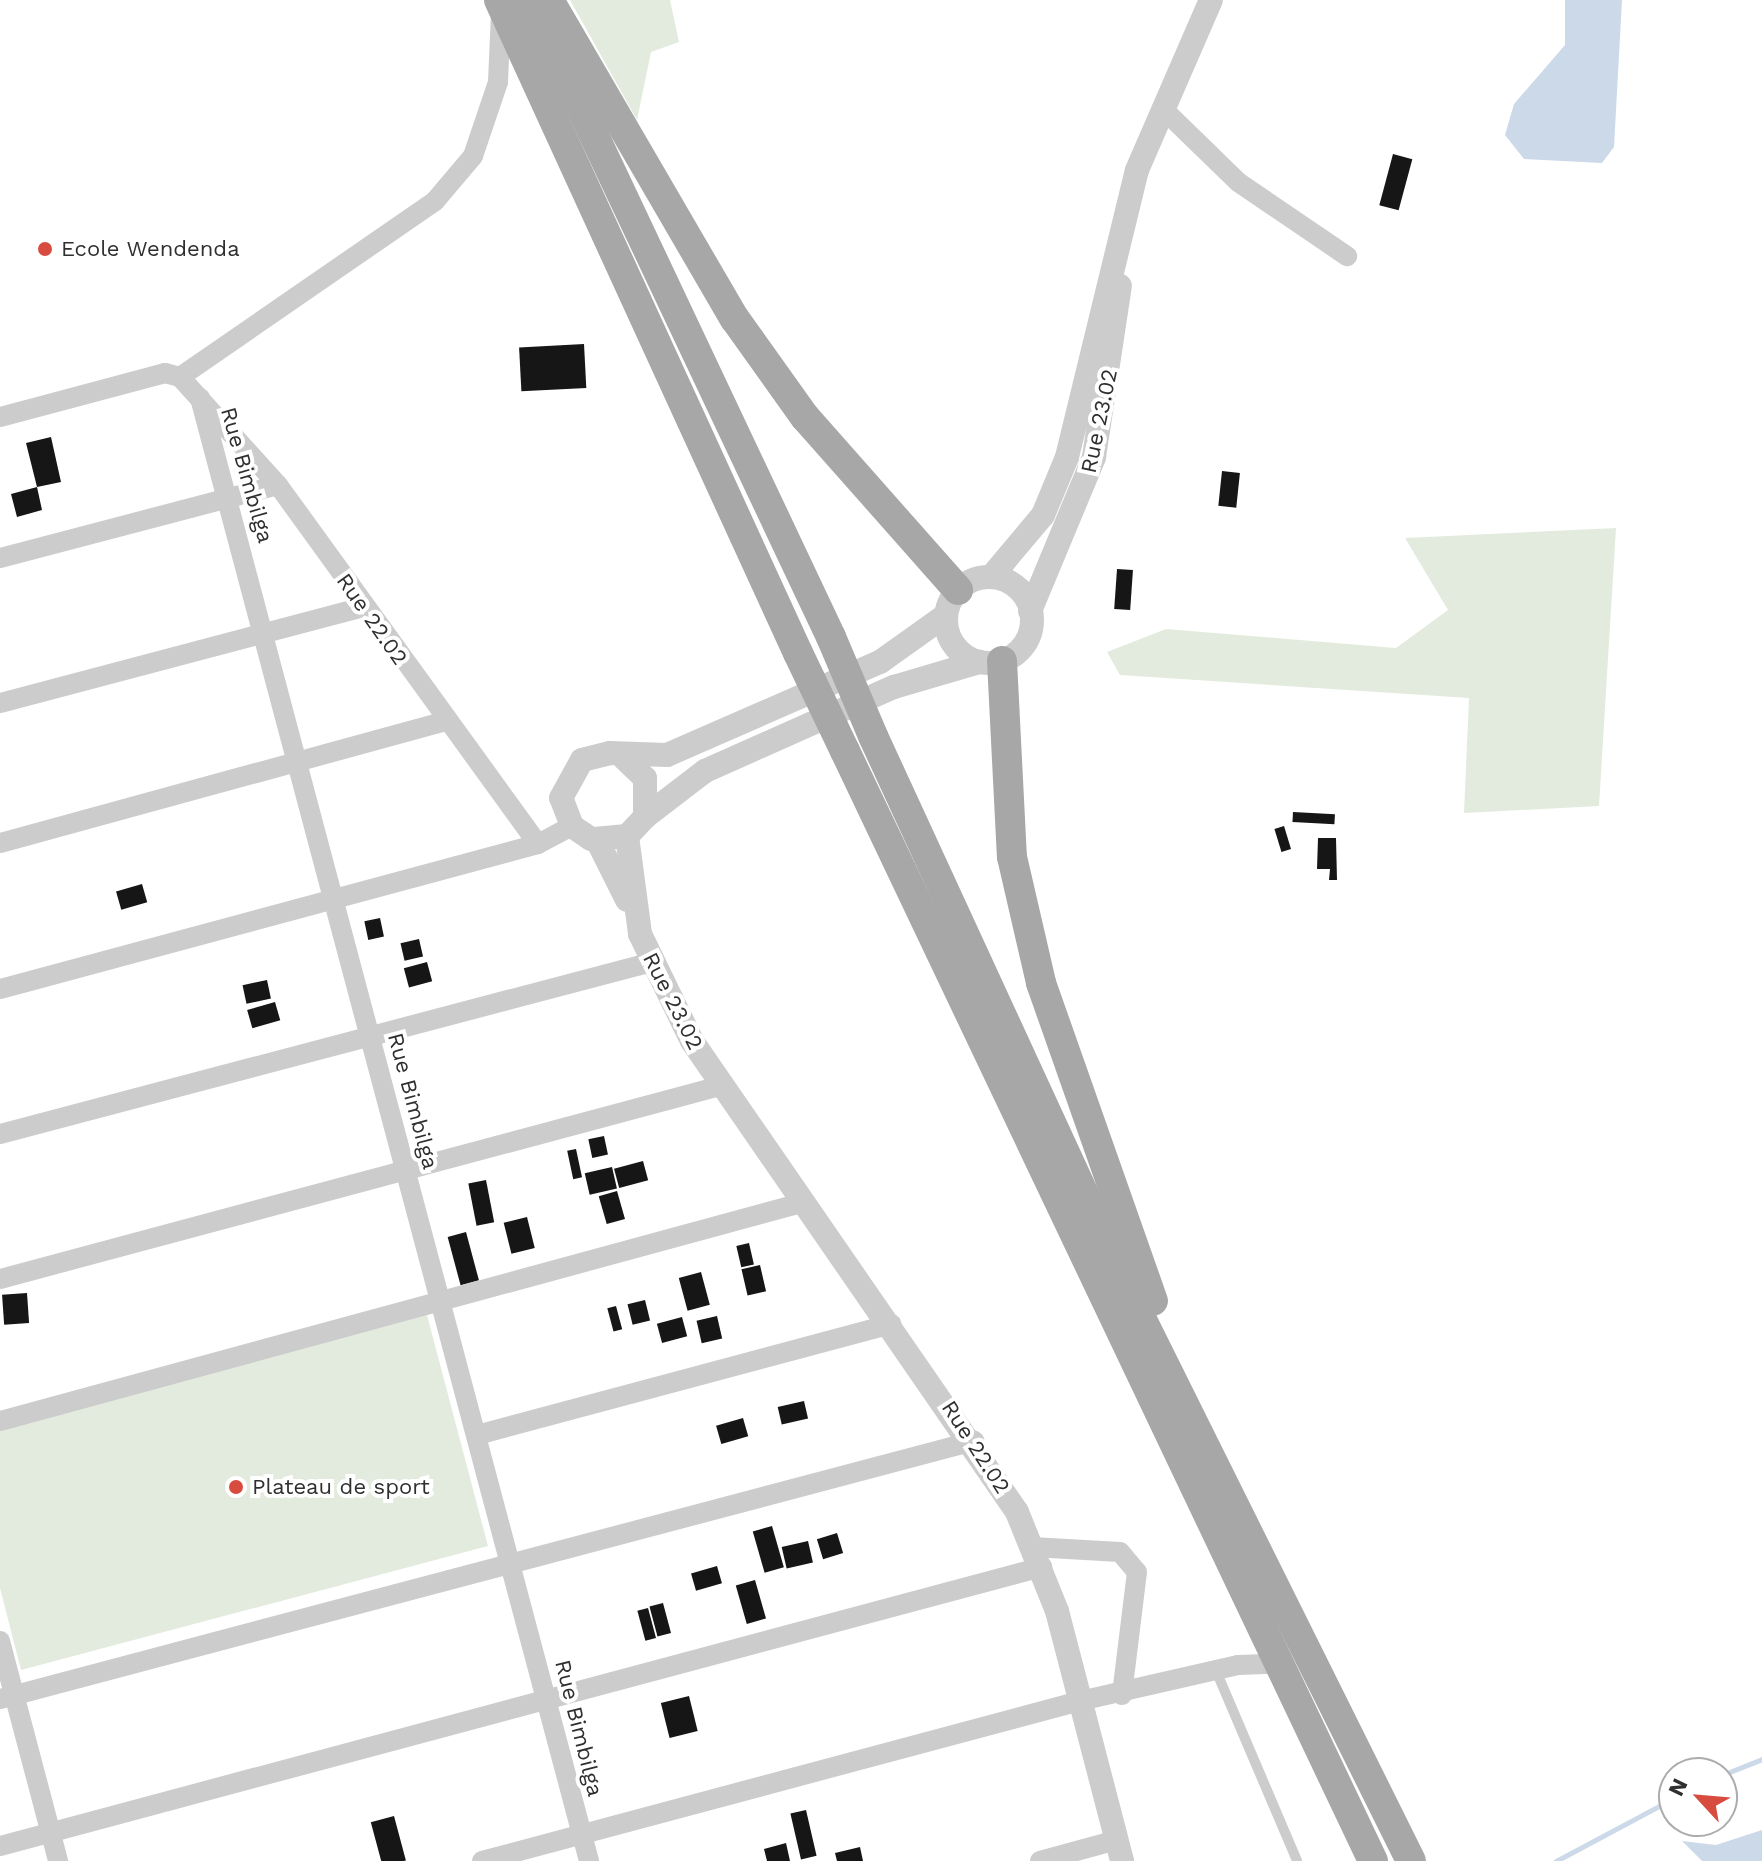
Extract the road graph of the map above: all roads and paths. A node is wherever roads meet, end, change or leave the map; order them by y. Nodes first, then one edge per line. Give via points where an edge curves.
1 (549, 0) edge
2 (1211, 0) edge
3 (510, 1) edge
4 (1162, 108) junction
5 (1125, 220) junction
6 (1347, 256) dead end
7 (172, 375) junction
8 (200, 398) junction
9 (0, 417) edge
10 (278, 485) junction
11 (229, 497) junction
12 (0, 558) edge
13 (991, 577) junction
14 (952, 602) junction
15 (363, 607) junction
16 (1030, 611) junction
17 (265, 633) junction
18 (990, 662) junction
19 (0, 703) edge
20 (445, 721) junction
21 (624, 758) junction
22 (300, 764) junction
23 (645, 817) junction
24 (572, 826) junction
25 (627, 836) junction
26 (597, 840) junction
27 (0, 843) edge
28 (538, 844) junction
29 (336, 901) junction
30 (634, 913) junction
31 (652, 962) junction
32 (0, 989) edge
33 (372, 1038) junction
34 (720, 1086) junction
35 (0, 1134) edge
36 (405, 1165) junction
37 (805, 1202) junction
38 (0, 1279) edge
39 (442, 1300) junction
40 (891, 1324) junction
41 (0, 1421) edge
42 (477, 1435) junction
43 (974, 1441) junction
44 (1206, 1450) junction
45 (1037, 1557) junction
46 (512, 1565) junction
47 (0, 1641) edge
48 (1275, 1664) junction
49 (1217, 1673) junction
50 (545, 1695) junction
51 (1122, 1695) junction
52 (7, 1697) edge
53 (1080, 1701) junction
54 (1384, 1808) junction
55 (51, 1833) junction
56 (581, 1833) junction
57 (0, 1846) edge
58 (1120, 1851) edge
59 (58, 1861) edge
60 (482, 1861) edge
61 (589, 1861) edge
62 (1040, 1861) edge
63 (1297, 1861) edge
64 (1370, 1861) edge
65 (1411, 1861) edge
66 (1420, 1861) edge

1 - 14 main road via 735,319 805,417
2 - 4 street, Rue 23.02
3 - 7 street via 498,82 473,156 435,201
3 - 44 main road, bridge via 831,637
3 - 48 main road, bridge via 798,653
4 - 5 street, Rue 23.02
4 - 6 street via 1238,182
5 - 13 street, Rue 23.02 via 1067,457 1043,515
5 - 16 street, Rue 23.02 via 1106,409 1071,526
7 - 8 street, Rue Bimbilga
7 - 9 street
8 - 10 street, Rue 22.02
8 - 11 street, Rue Bimbilga
10 - 11 street
10 - 15 street, Rue 22.02
11 - 12 street
11 - 17 street, Rue Bimbilga
13 - 14 street, Rue 23.02
13 - 16 street via 1012,583
14 - 18 street via 953,643
14 - 21 street, Rue 23.02 via 880,662 667,755
15 - 17 street
15 - 20 street, Rue 22.02
16 - 18 street, Rue 23.02 via 1024,645
17 - 19 street
17 - 22 street, Rue Bimbilga
18 - 23 street via 894,687 705,771
18 - 44 main road via 1012,857 1041,983
20 - 22 street
20 - 28 street, Rue 22.02
21 - 23 street via 645,778
21 - 24 street, Rue 23.02 via 595,754 571,770 561,798
22 - 27 street
22 - 29 street, Rue Bimbilga
23 - 25 street
24 - 26 street
24 - 28 street
25 - 26 street
25 - 30 street, Rue 23.02
26 - 30 street, Rue 23.02
28 - 29 street
29 - 32 street
29 - 33 street, Rue Bimbilga
30 - 31 street, Rue 23.02
31 - 33 street
31 - 34 street, Rue 23.02
33 - 35 street
33 - 36 street, Rue Bimbilga
34 - 36 street
34 - 37 street, Rue 22.02
36 - 38 street
36 - 39 street, Rue Bimbilga
37 - 39 street
37 - 40 street, Rue 22.02
39 - 41 street
39 - 42 street, Rue Bimbilga
40 - 42 street
40 - 43 street, Rue 22.02
42 - 46 street, Rue Bimbilga
43 - 45 street, Rue 22.02
43 - 46 street
44 - 54 main road
45 - 50 street
45 - 51 street via 1120,1552 1137,1572
45 - 53 street, Rue 22.02
46 - 50 street, Rue Bimbilga
46 - 52 street
47 - 52 street
48 - 49 street
48 - 64 main road
49 - 51 street
49 - 63 lane
50 - 55 street
50 - 56 street, Rue Bimbilga
51 - 53 street
52 - 55 street
53 - 56 street
53 - 58 street, Rue 22.02
54 - 65 main road
54 - 66 main road
55 - 57 street
55 - 59 street
56 - 60 street
56 - 61 street, Rue Bimbilga
58 - 62 street

